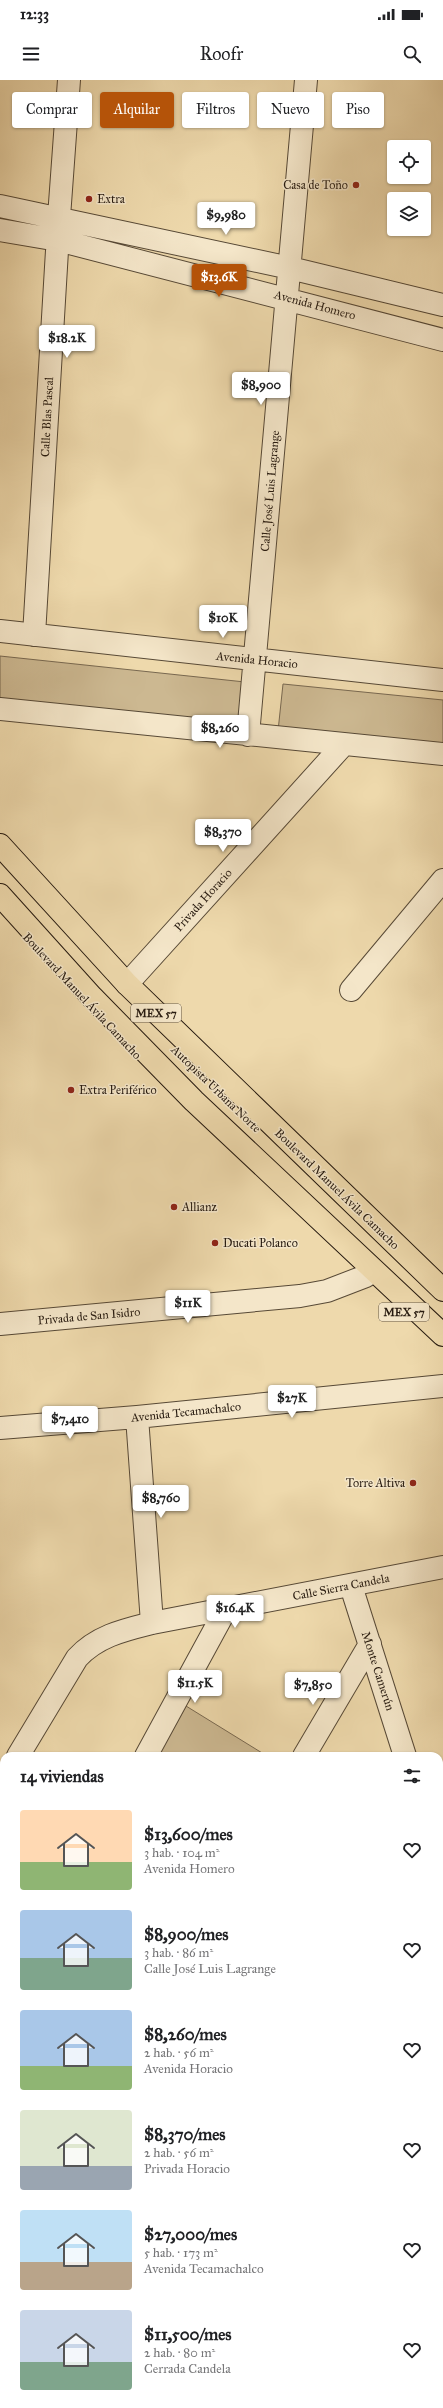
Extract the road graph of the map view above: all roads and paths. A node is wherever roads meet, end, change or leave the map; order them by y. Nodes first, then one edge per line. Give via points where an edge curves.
1 (69, 80) edge
2 (306, 80) edge
3 (0, 206) edge
4 (58, 217) junction
5 (0, 230) edge
6 (58, 240) junction
7 (290, 268) junction
8 (288, 298) junction
9 (443, 305) edge
10 (443, 340) edge
11 (0, 631) edge
12 (34, 635) junction
13 (255, 660) junction
14 (443, 680) edge
15 (0, 709) edge
16 (248, 735) junction
17 (344, 744) junction
18 (443, 754) edge
19 (0, 845) edge
20 (0, 863) edge
21 (443, 880) edge
22 (0, 895) edge
23 (0, 909) edge
24 (127, 984) junction
25 (351, 990) dead end
26 (366, 1276) junction
27 (443, 1290) edge
28 (443, 1304) edge
29 (0, 1324) edge
30 (443, 1335) edge
31 (443, 1348) edge
32 (443, 1386) edge
33 (137, 1417) junction
34 (0, 1428) edge
35 (443, 1567) edge
36 (351, 1586) junction
37 (226, 1609) junction
38 (152, 1623) junction
39 (370, 1644) junction
40 (20, 1752) edge
41 (148, 1752) edge
42 (306, 1752) edge
43 (404, 1752) edge

1 - 4 street, Calle Blas Pascal
2 - 7 street, Calle José Luis Lagrange
3 - 4 street
4 - 6 street, Calle Blas Pascal
4 - 7 street
5 - 6 street, Avenida Homero
6 - 8 street, Avenida Homero
6 - 12 street, Calle Blas Pascal
7 - 8 street, Calle José Luis Lagrange
7 - 9 street
8 - 10 street, Avenida Homero
8 - 13 street, Calle José Luis Lagrange
11 - 12 street, Avenida Horacio
12 - 13 street, Avenida Horacio
13 - 14 street, Avenida Horacio
13 - 16 street, Calle José Luis Lagrange
15 - 16 street
16 - 17 street
17 - 18 street
17 - 24 street, Privada Horacio
19 - 24 main road, Boulevard Manuel Ávila Camacho / MEX 57
20 - 28 main road, Autopista Urbana Norte via 122,998
21 - 25 street
22 - 30 main road, Autopista Urbana Norte via 92,997 194,1101
23 - 26 main road, Boulevard Manuel Ávila Camacho / MEX 57 via 104,1023
24 - 27 main road, Boulevard Manuel Ávila Camacho / MEX 57
26 - 29 street, Privada de San Isidro via 327,1291 300,1296
26 - 31 main road, Boulevard Manuel Ávila Camacho / MEX 57
32 - 33 street, Avenida Tecamachalco
33 - 34 street, Avenida Tecamachalco
33 - 38 street
35 - 36 street, Calle Sierra Candela
36 - 37 street, Calle Sierra Candela
36 - 39 street, Monte Camerún
37 - 38 street, Calle Sierra Candela
37 - 41 street
38 - 40 street, Calle Sierra Candela via 113,1633 87,1647 76,1658
39 - 42 street
39 - 43 street, Monte Camerún

